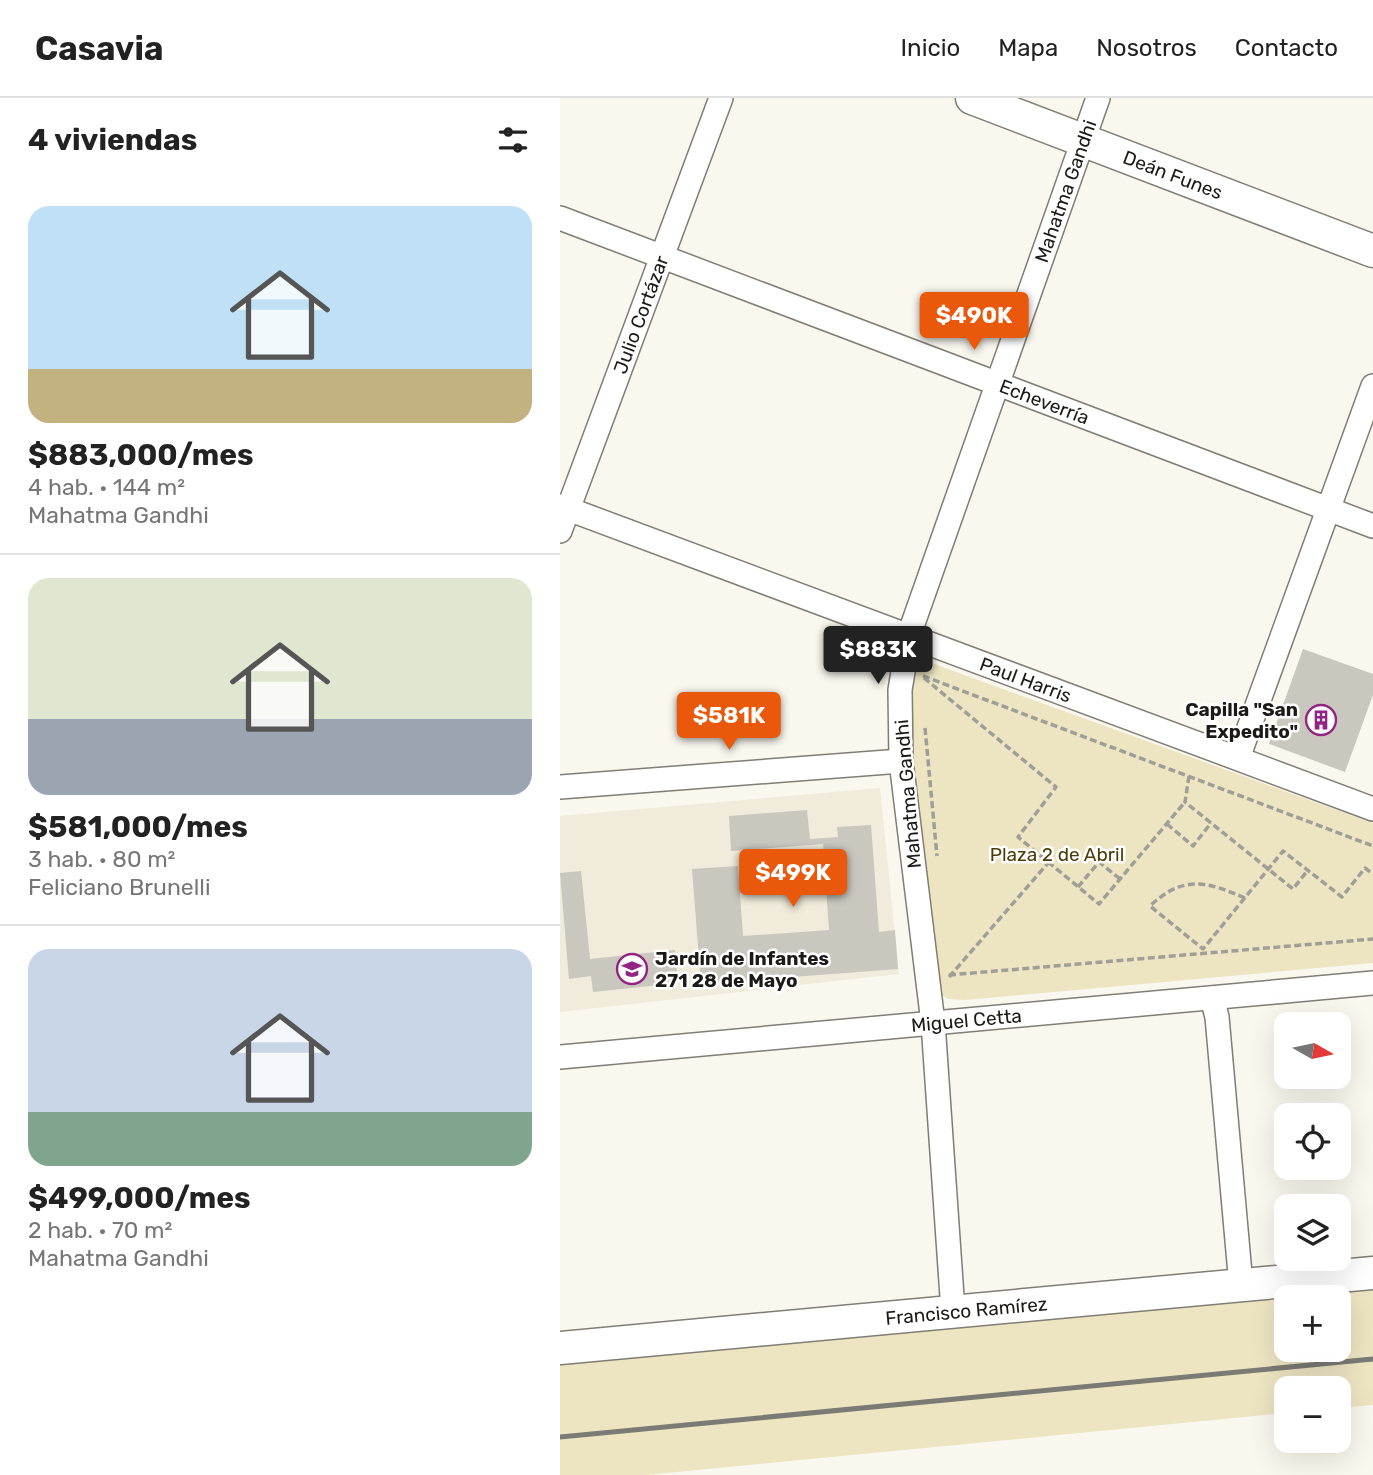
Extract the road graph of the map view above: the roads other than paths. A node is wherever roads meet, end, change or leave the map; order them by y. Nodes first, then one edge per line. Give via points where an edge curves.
1 (721, 98) edge
2 (972, 98) edge
3 (1098, 98) edge
4 (1082, 141) junction
5 (560, 218) edge
6 (1373, 251) edge
7 (662, 254) junction
8 (996, 384) junction
9 (1373, 386) edge
10 (563, 507) edge
11 (1328, 509) junction
12 (1373, 526) edge
13 (560, 531) edge
14 (909, 635) junction
15 (1238, 758) junction
16 (901, 761) junction
17 (560, 787) edge
18 (1373, 809) edge
19 (1373, 983) edge
20 (1212, 998) junction
21 (933, 1023) junction
22 (560, 1057) edge
23 (1373, 1273) edge
24 (1241, 1285) junction
25 (953, 1311) junction
26 (560, 1348) edge

1 - 7 street, Julio Cortázar
2 - 4 street, Deán Funes
3 - 4 street, Mahatma Gandhi
4 - 6 street, Deán Funes
4 - 8 street, Mahatma Gandhi
5 - 7 street, Echeverría
7 - 8 street, Echeverría
7 - 10 street, Julio Cortázar
8 - 11 street, Echeverría
8 - 14 street, Mahatma Gandhi
9 - 11 street
10 - 13 street, Julio Cortázar
10 - 14 street, Paul Harris
11 - 12 street, Echeverría
11 - 15 street
14 - 15 street, Paul Harris
14 - 16 street, Mahatma Gandhi via 900,690
15 - 18 street, Paul Harris
16 - 17 street
16 - 21 street, Mahatma Gandhi
19 - 20 street, Miguel Cetta
20 - 21 street, Miguel Cetta
20 - 24 street
21 - 22 street, Miguel Cetta
21 - 25 street, Mahatma Gandhi
23 - 24 street, Francisco Ramírez
24 - 25 street, Francisco Ramírez
25 - 26 street, Francisco Ramírez

